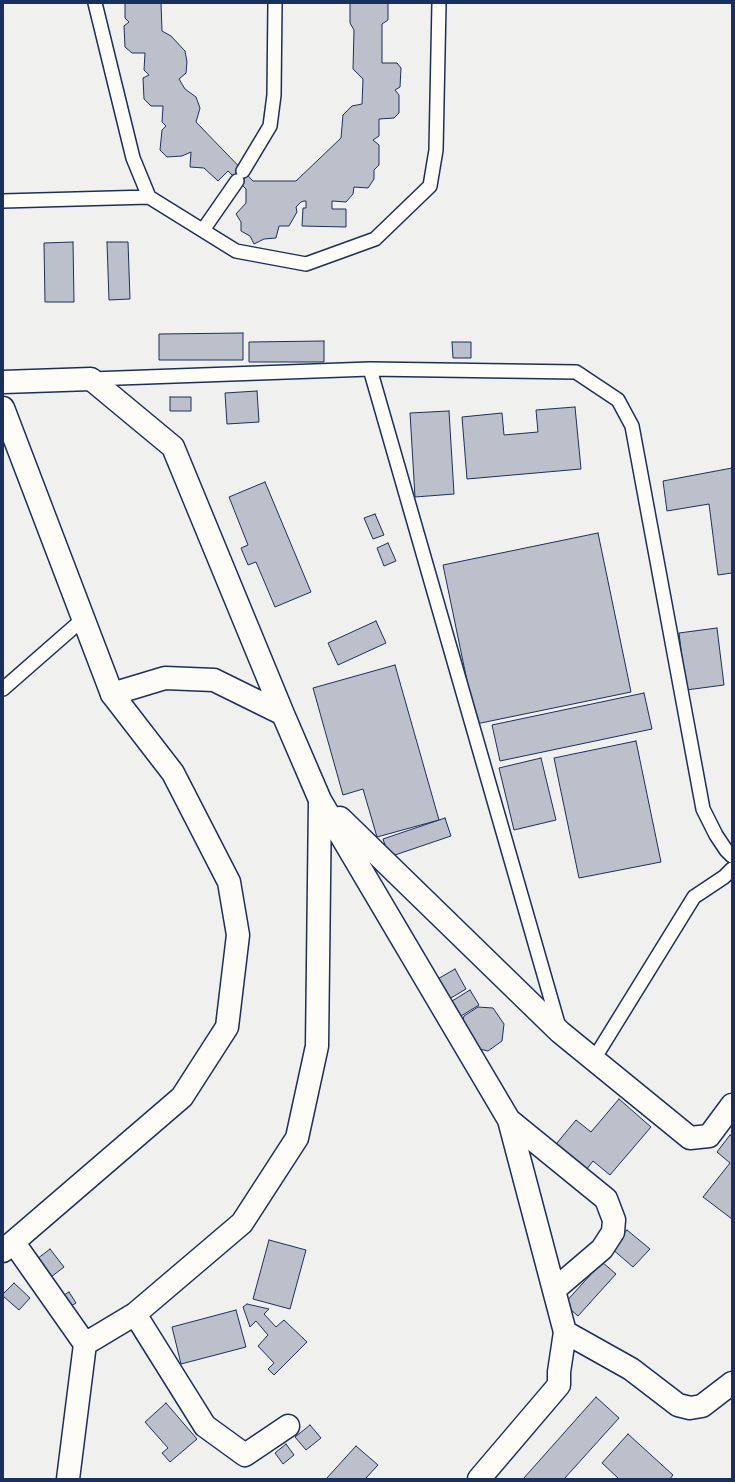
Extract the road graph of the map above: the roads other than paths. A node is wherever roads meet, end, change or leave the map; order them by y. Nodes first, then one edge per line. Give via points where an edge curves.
1 (95, 3) edge
2 (275, 3) edge
3 (440, 3) edge
4 (149, 197) junction
5 (3, 201) edge
6 (203, 230) junction
7 (370, 369) junction
8 (90, 378) junction
9 (3, 382) edge
10 (3, 408) edge
11 (83, 619) junction
12 (3, 689) edge
13 (112, 694) junction
14 (283, 714) junction
15 (320, 800) junction
16 (732, 856) edge
17 (732, 869) edge
18 (560, 1032) junction
19 (594, 1059) junction
20 (732, 1105) edge
21 (509, 1120) junction
22 (9, 1247) edge
23 (554, 1290) junction
24 (135, 1314) junction
25 (565, 1332) junction
26 (85, 1344) junction
27 (732, 1383) edge
28 (288, 1426) dead end
29 (68, 1479) edge
30 (479, 1479) edge

1 - 4 lane via 133,158
2 - 6 lane via 274,96 270,126
3 - 6 lane via 436,150 430,186 375,239 306,264 236,251
4 - 5 lane
4 - 6 lane
7 - 8 lane
7 - 16 lane via 576,372 618,400 632,426 703,808 716,835
7 - 18 lane
8 - 9 street
8 - 14 street via 173,447
10 - 11 street
11 - 12 lane
11 - 13 street
13 - 14 street via 165,678 214,680
13 - 22 street via 173,773 229,882 238,935 227,1027 182,1097
14 - 15 street
15 - 18 street
15 - 21 street
15 - 24 street via 317,1046 297,1138 242,1223
17 - 19 lane via 694,897
18 - 19 street
19 - 20 street via 690,1138 709,1136
21 - 23 street
21 - 23 street via 606,1199 614,1220 613,1232 602,1249
22 - 26 street
23 - 25 street
24 - 26 street
24 - 28 street via 205,1426 245,1455
25 - 27 street via 631,1369 678,1405 690,1408 702,1406
25 - 30 street via 559,1385
26 - 29 street

